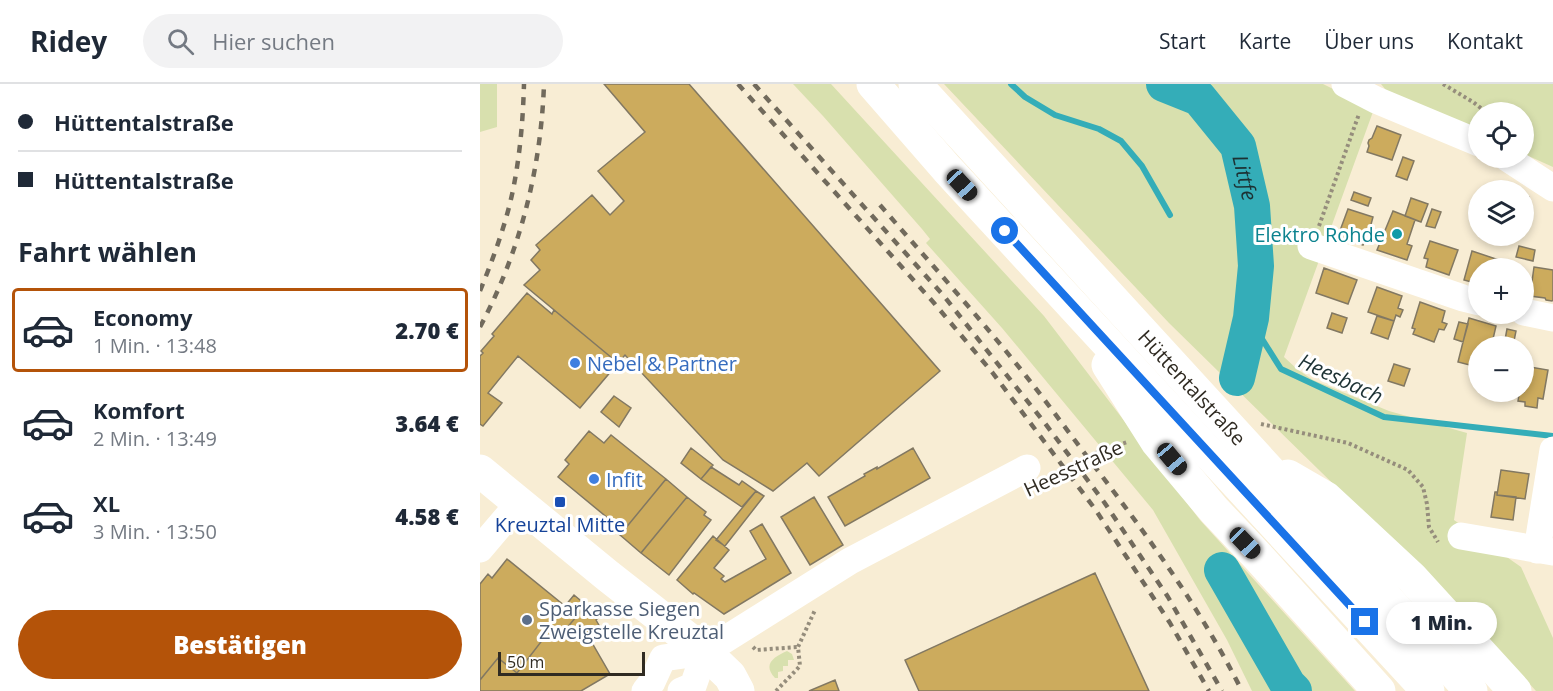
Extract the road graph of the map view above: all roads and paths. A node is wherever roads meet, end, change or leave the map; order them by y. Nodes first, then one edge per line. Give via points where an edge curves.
1 (873, 84) edge
2 (915, 84) edge
3 (1443, 84) edge
4 (1356, 89) edge
5 (1473, 102) edge
6 (1468, 138) edge
7 (1522, 168) edge
8 (1553, 188) edge
9 (1311, 246) joint
10 (1062, 293) junction
11 (1468, 299) edge
12 (1534, 314) edge
13 (1553, 318) edge
14 (1253, 424) dead end
15 (1136, 439) dead end
16 (1553, 451) edge
17 (1260, 460) junction
18 (480, 471) edge
19 (1037, 473) joint
20 (1423, 487) dead end
21 (512, 498) junction
22 (480, 522) edge
23 (1461, 536) dead end
24 (480, 549) edge
25 (1545, 551) edge
26 (816, 608) dead end
27 (740, 630) junction
28 (798, 647) junction
29 (705, 652) junction
30 (645, 691) edge
31 (681, 691) edge
32 (738, 691) edge
33 (776, 691) edge
34 (1379, 691) edge
35 (1428, 691) edge
36 (1471, 691) edge
37 (1515, 691) edge

1 - 10 main road, Hüttentalstraße
2 - 17 main road, Hüttentalstraße
3 - 5 path
4 - 6 street
4 - 9 path
7 - 8 street
9 - 11 street
10 - 34 main road via 1157,442
10 - 35 main road, Hüttentalstraße
12 - 13 street
14 - 20 path via 1348,443 1408,470
15 - 19 path, Heesstraße
16 - 25 street
17 - 36 main road, Hüttentalstraße
17 - 37 main road via 1326,498 1412,578
18 - 21 main road
19 - 27 street via 850,561
21 - 22 street
21 - 24 street
21 - 29 main road
23 - 25 street
26 - 28 path
27 - 28 path via 756,650
27 - 29 street
28 - 33 path via 800,666
29 - 30 street via 663,658
29 - 31 street via 693,686
29 - 32 main road via 730,676

